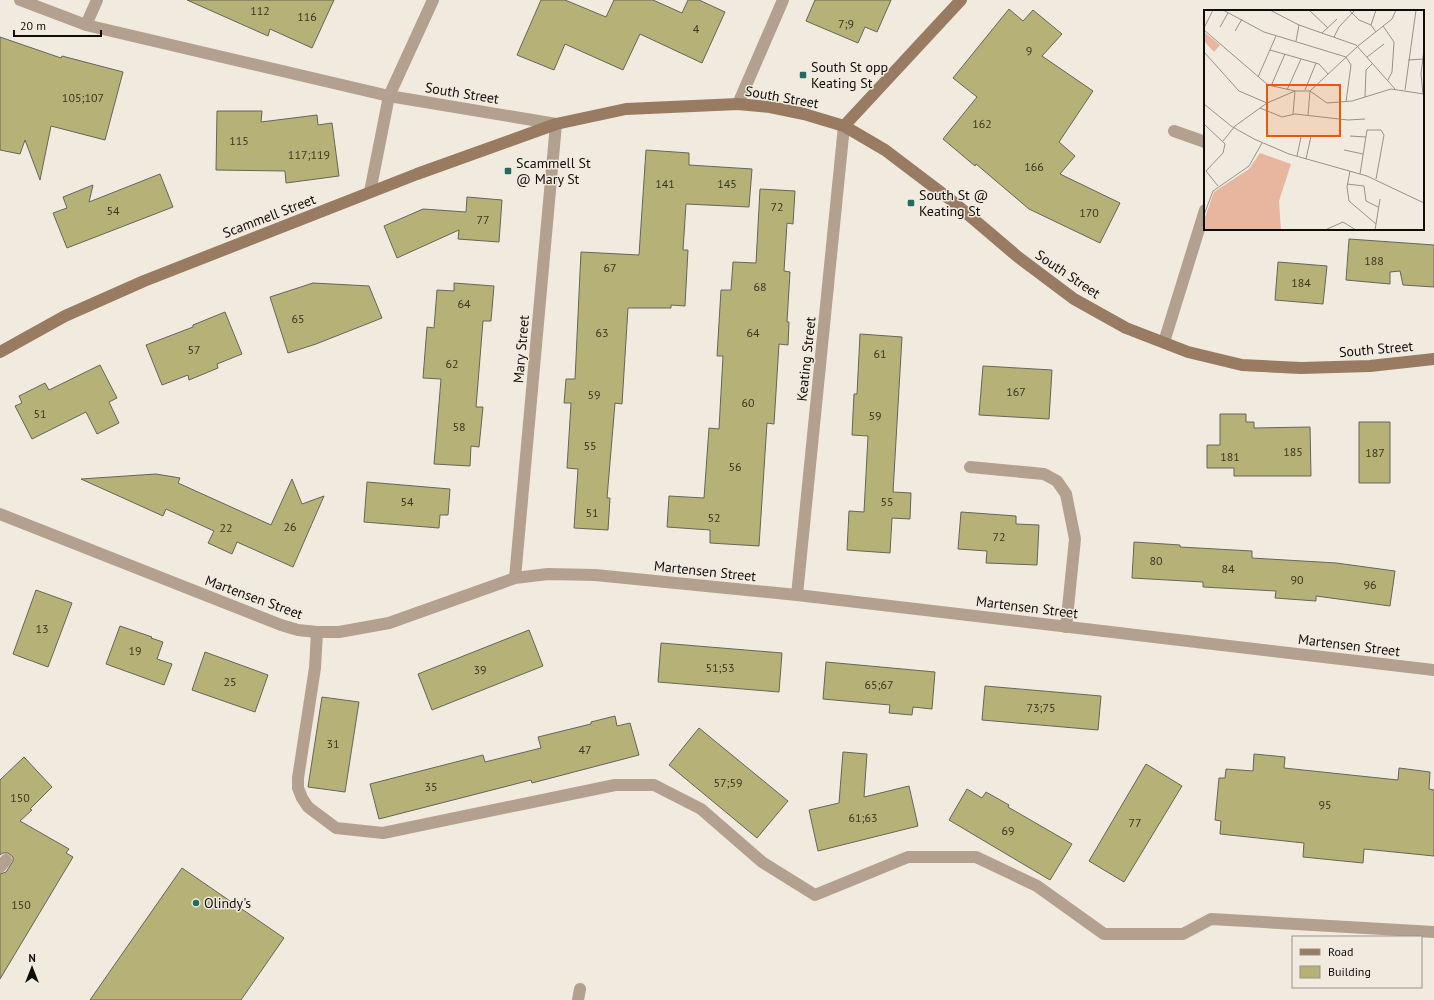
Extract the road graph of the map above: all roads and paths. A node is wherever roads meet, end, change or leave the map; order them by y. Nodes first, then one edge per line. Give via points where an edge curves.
1 (20, 0) edge
2 (97, 0) edge
3 (433, 0) edge
4 (783, 0) edge
5 (961, 0) edge
6 (86, 25) junction
7 (389, 96) junction
8 (738, 104) junction
9 (556, 124) junction
10 (844, 126) junction
11 (1174, 131) dead end
12 (1204, 142) edge
13 (370, 192) junction
14 (1204, 213) edge
15 (1164, 342) junction
16 (0, 352) edge
17 (1434, 359) edge
18 (970, 467) dead end
19 (0, 514) edge
20 (515, 578) junction
21 (797, 595) junction
22 (1066, 627) junction
23 (317, 632) junction
24 (1434, 670) edge
25 (1434, 932) edge

1 - 6 street, South Street
2 - 6 street
3 - 7 street
4 - 8 street
5 - 10 street
6 - 7 street, South Street
7 - 9 street, South Street
7 - 13 street
8 - 9 street, South Street via 626,109
8 - 10 street, South Street via 797,112
9 - 13 street, Scammell Street
9 - 20 street, Mary Street
10 - 15 street, South Street via 891,154 1074,299 1126,328
10 - 21 street, Keating Street
11 - 12 street
13 - 16 street, Scammell Street via 144,281 65,316
14 - 15 street
15 - 17 street, South Street via 1188,352 1249,366 1370,366
18 - 22 street via 1044,474 1057,481 1066,494 1075,539
19 - 23 street, Martensen Street via 281,625
20 - 21 street, Martensen Street via 548,574 595,575
20 - 23 street, Martensen Street via 389,623 339,632
21 - 22 street, Martensen Street
22 - 24 street, Martensen Street
23 - 25 street via 315,668 298,788 308,807 336,828 383,833 615,785 654,785 701,809 762,862 815,895 908,857 976,857 1036,886 1104,934 1183,934 1211,919

